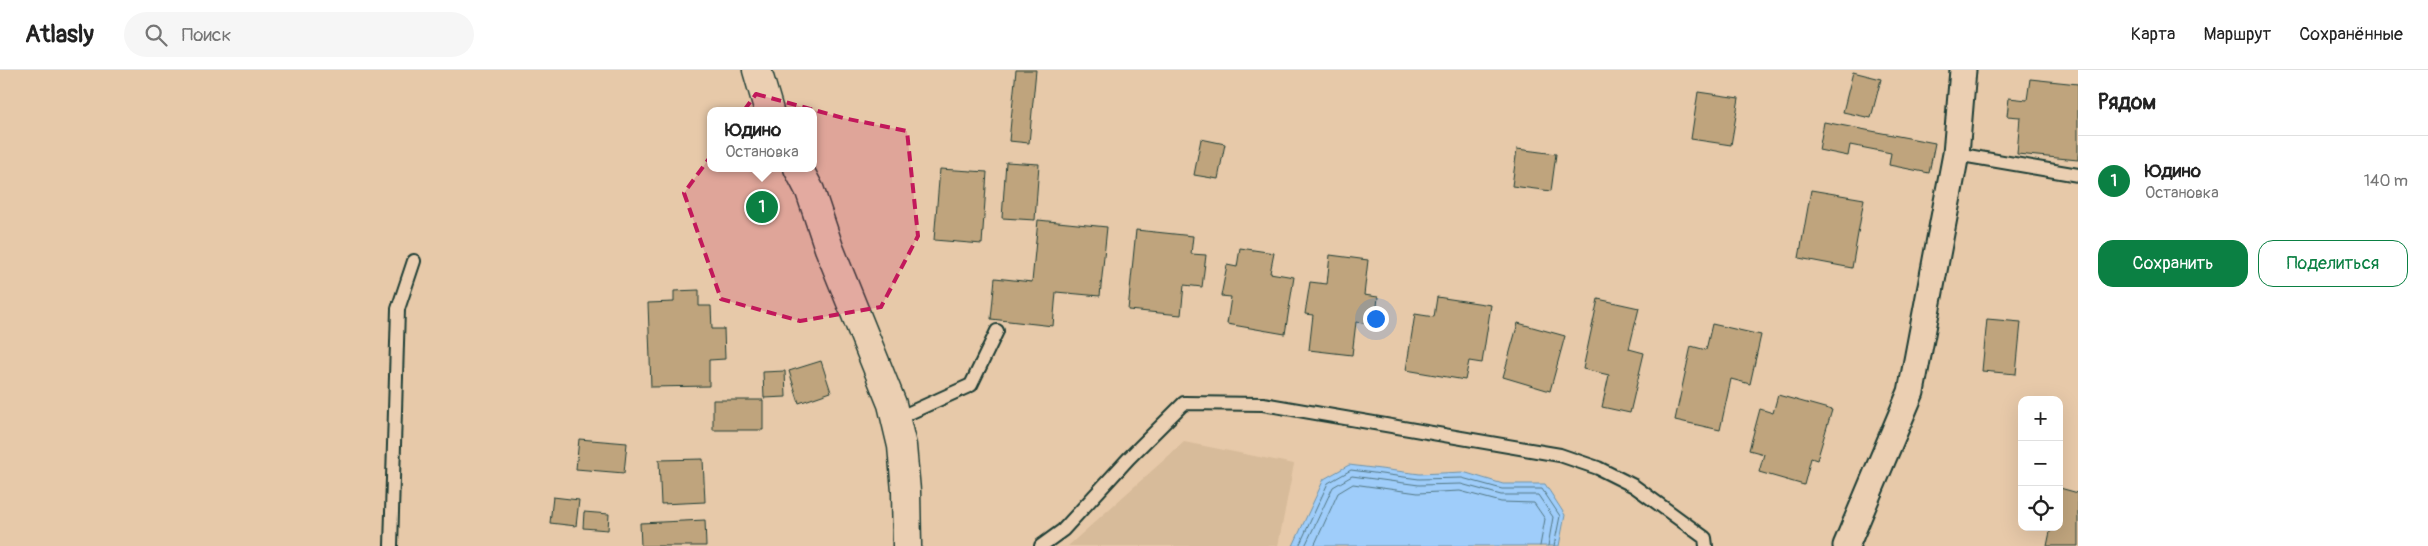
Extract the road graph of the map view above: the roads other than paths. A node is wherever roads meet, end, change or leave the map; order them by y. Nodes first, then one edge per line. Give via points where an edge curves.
1 (757, 70) edge
2 (1963, 70) edge
3 (767, 107) edge
4 (1956, 154) junction
5 (800, 172) edge
6 (2078, 175) edge
7 (414, 261) dead end
8 (997, 331) dead end
9 (896, 419) junction
10 (391, 546) edge
11 (907, 546) edge
12 (1041, 546) edge
13 (1706, 546) edge
14 (1846, 546) edge

1 - 3 street
2 - 4 street
4 - 6 lane
4 - 14 street via 1911,392
5 - 9 street
7 - 10 lane via 398,309
8 - 9 lane via 971,385
9 - 11 street via 903,455
12 - 13 lane via 1063,530 1184,403 1263,404 1560,455 1598,468 1634,486 1705,538

